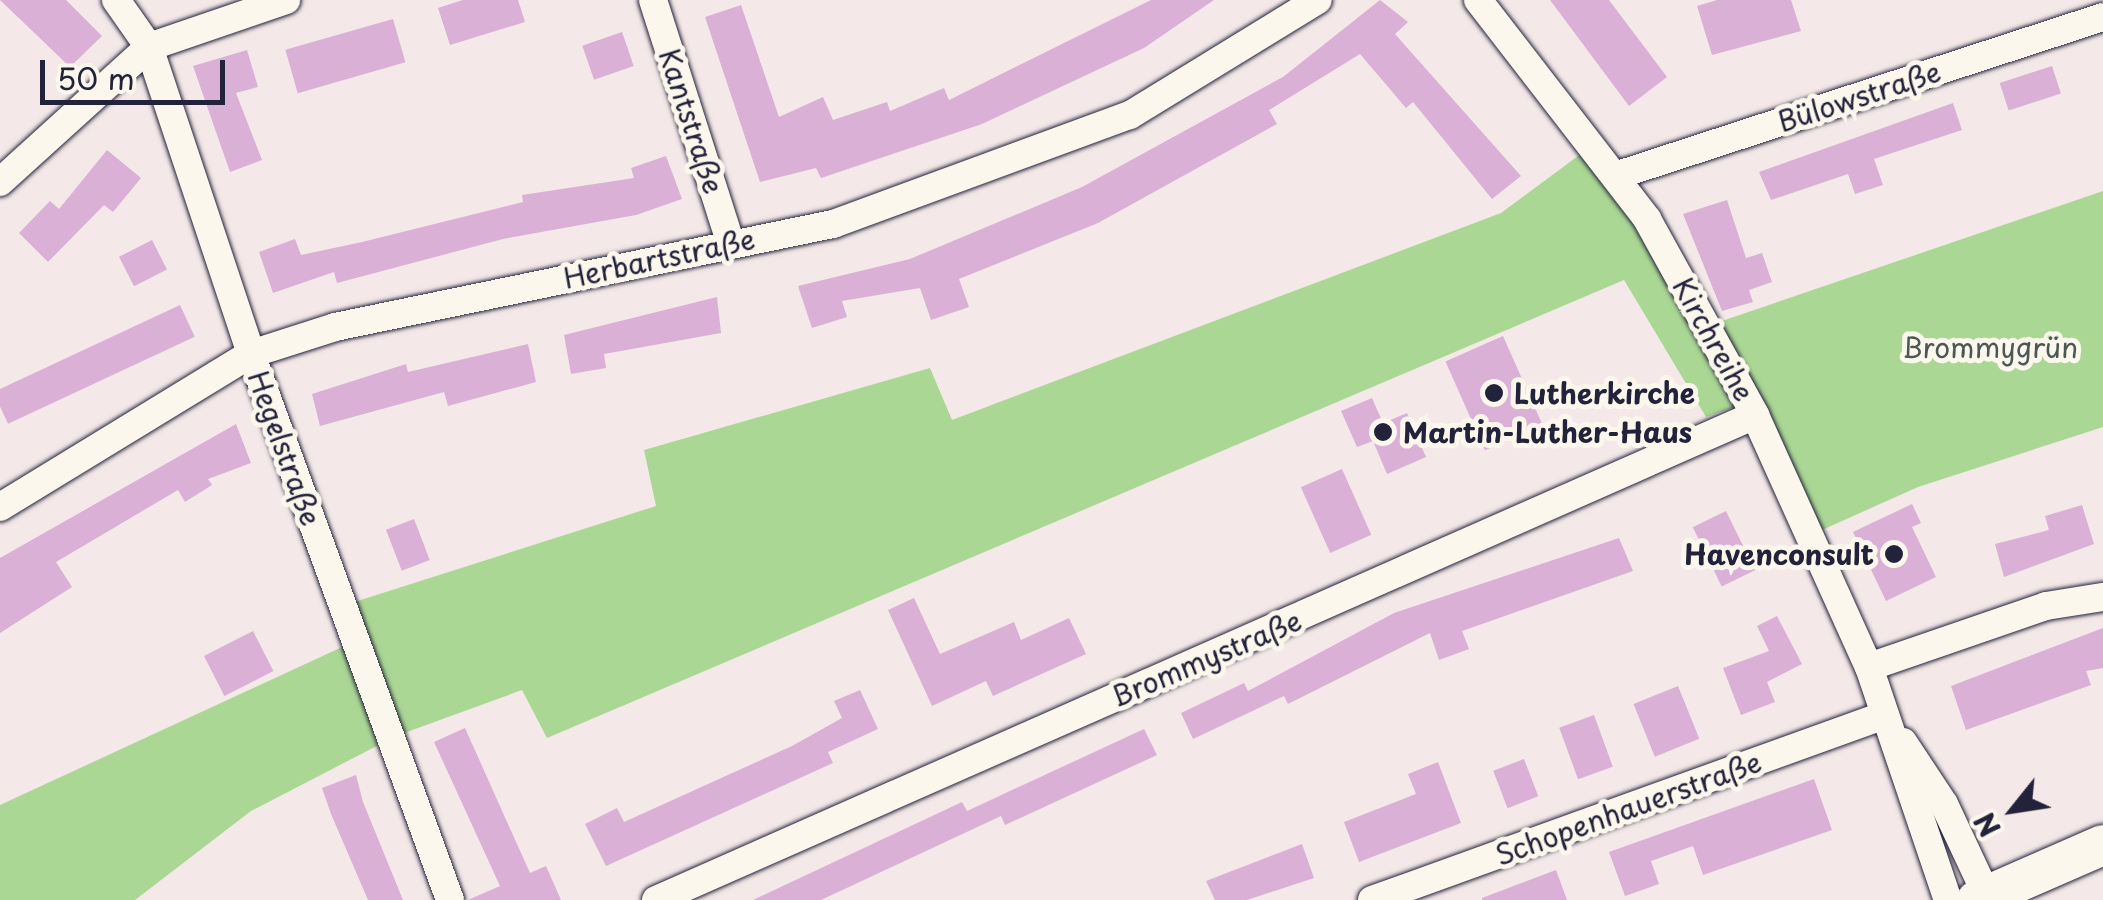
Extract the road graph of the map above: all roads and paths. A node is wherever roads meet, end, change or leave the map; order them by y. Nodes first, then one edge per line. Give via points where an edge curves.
1 (116, 0) edge
2 (286, 0) edge
3 (653, 0) edge
4 (1318, 0) edge
5 (1478, 0) edge
6 (2103, 16) edge
7 (149, 47) junction
8 (1615, 176) junction
9 (0, 182) edge
10 (730, 241) junction
11 (251, 354) junction
12 (1756, 415) junction
13 (0, 508) edge
14 (2103, 597) edge
15 (1869, 667) junction
16 (1886, 716) junction
17 (2103, 846) edge
18 (1971, 899) edge
19 (450, 900) edge
20 (656, 900) edge
21 (1372, 900) edge

1 - 7 street, Hegelstraße
2 - 7 street
3 - 10 street, Kantstraße
4 - 10 street, Herbartstraße via 1114,121 833,224
5 - 8 street, Kirchreihe
6 - 8 street, Bülowstraße
7 - 9 street
7 - 11 street, Hegelstraße
8 - 12 street, Kirchreihe via 1647,218
10 - 11 street, Herbartstraße via 336,327
11 - 13 street, Herbartstraße
11 - 19 street, Hegelstraße
12 - 15 street, Kirchreihe
12 - 20 street, Brommystraße
14 - 15 street via 2046,606
15 - 16 street, Kirchreihe
16 - 18 street, Kirchreihe
16 - 18 street, Kirchreihe via 1944,804
16 - 21 street, Schopenhauerstraße
17 - 18 main road

